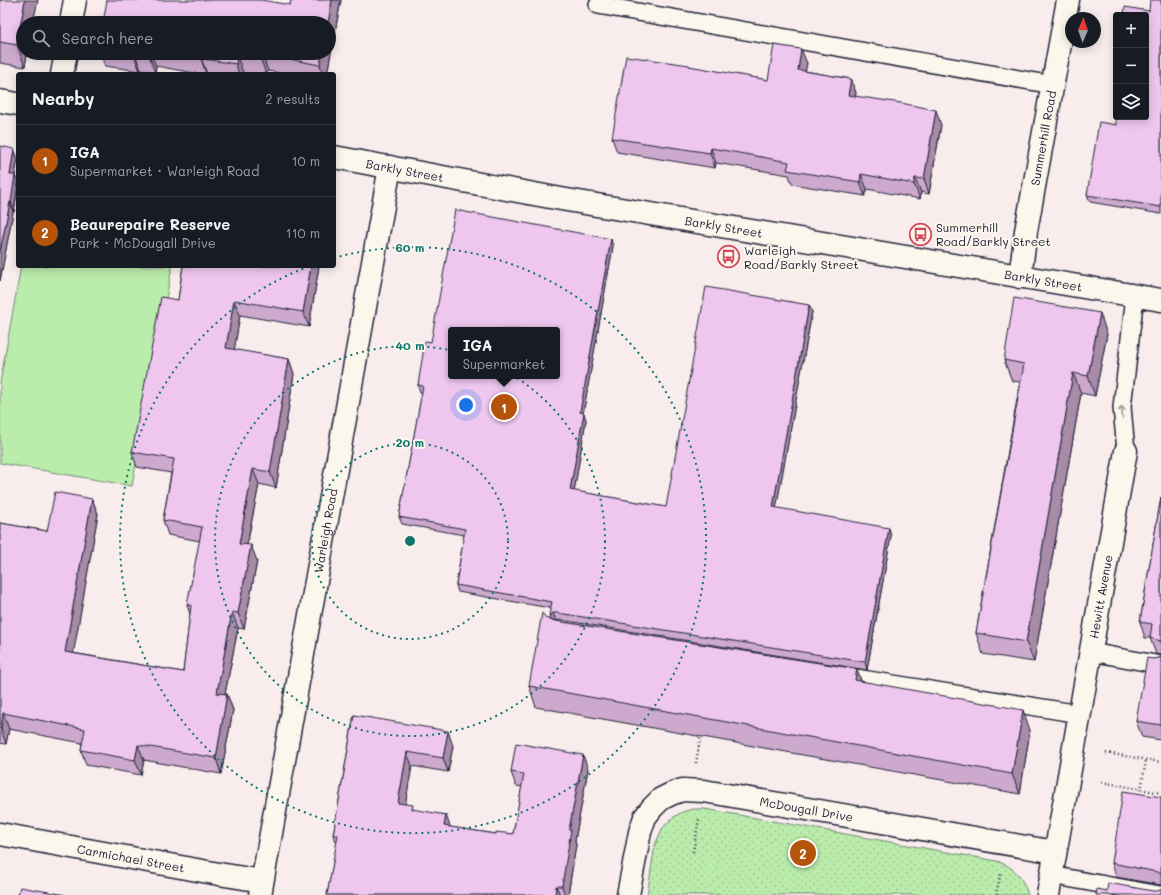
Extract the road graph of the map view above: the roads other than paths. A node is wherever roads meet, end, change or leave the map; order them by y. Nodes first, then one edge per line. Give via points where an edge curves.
1 (76, 0) edge
2 (1068, 0) edge
3 (598, 5) dead end
4 (73, 16) edge
5 (65, 60) edge
6 (62, 72) edge
7 (1053, 85) junction
8 (0, 101) edge
9 (16, 104) edge
10 (336, 157) edge
11 (390, 167) junction
12 (1020, 277) junction
13 (1135, 296) junction
14 (1161, 300) edge
15 (1126, 451) joint
16 (1091, 652) junction
17 (1161, 665) edge
18 (825, 673) edge
19 (1080, 714) junction
20 (0, 834) edge
21 (1055, 852) junction
22 (1049, 885) edge
23 (261, 888) edge
24 (628, 895) edge
25 (1160, 895) edge

1 - 4 street
2 - 7 street, Summerhill Road
3 - 7 lane
5 - 6 street
7 - 12 street, Summerhill Road via 1027,224
8 - 9 street
10 - 11 street, Barkly Street
11 - 12 street, Barkly Street via 561,199
11 - 23 street, Warleigh Road
12 - 13 street, Barkly Street
13 - 14 street, Barkly Street
15 -> 13 lane, Hewitt Avenue via 1122,407
15 - 16 street, Hewitt Avenue
16 - 17 lane
16 - 19 street, Hewitt Avenue
18 - 19 lane
19 - 21 street, Hewitt Avenue
20 - 23 street, Carmichael Street via 219,874
21 - 22 street, Hewitt Avenue
21 - 24 street, McDougall Drive via 682,790 661,799 645,817
22 - 25 lane

